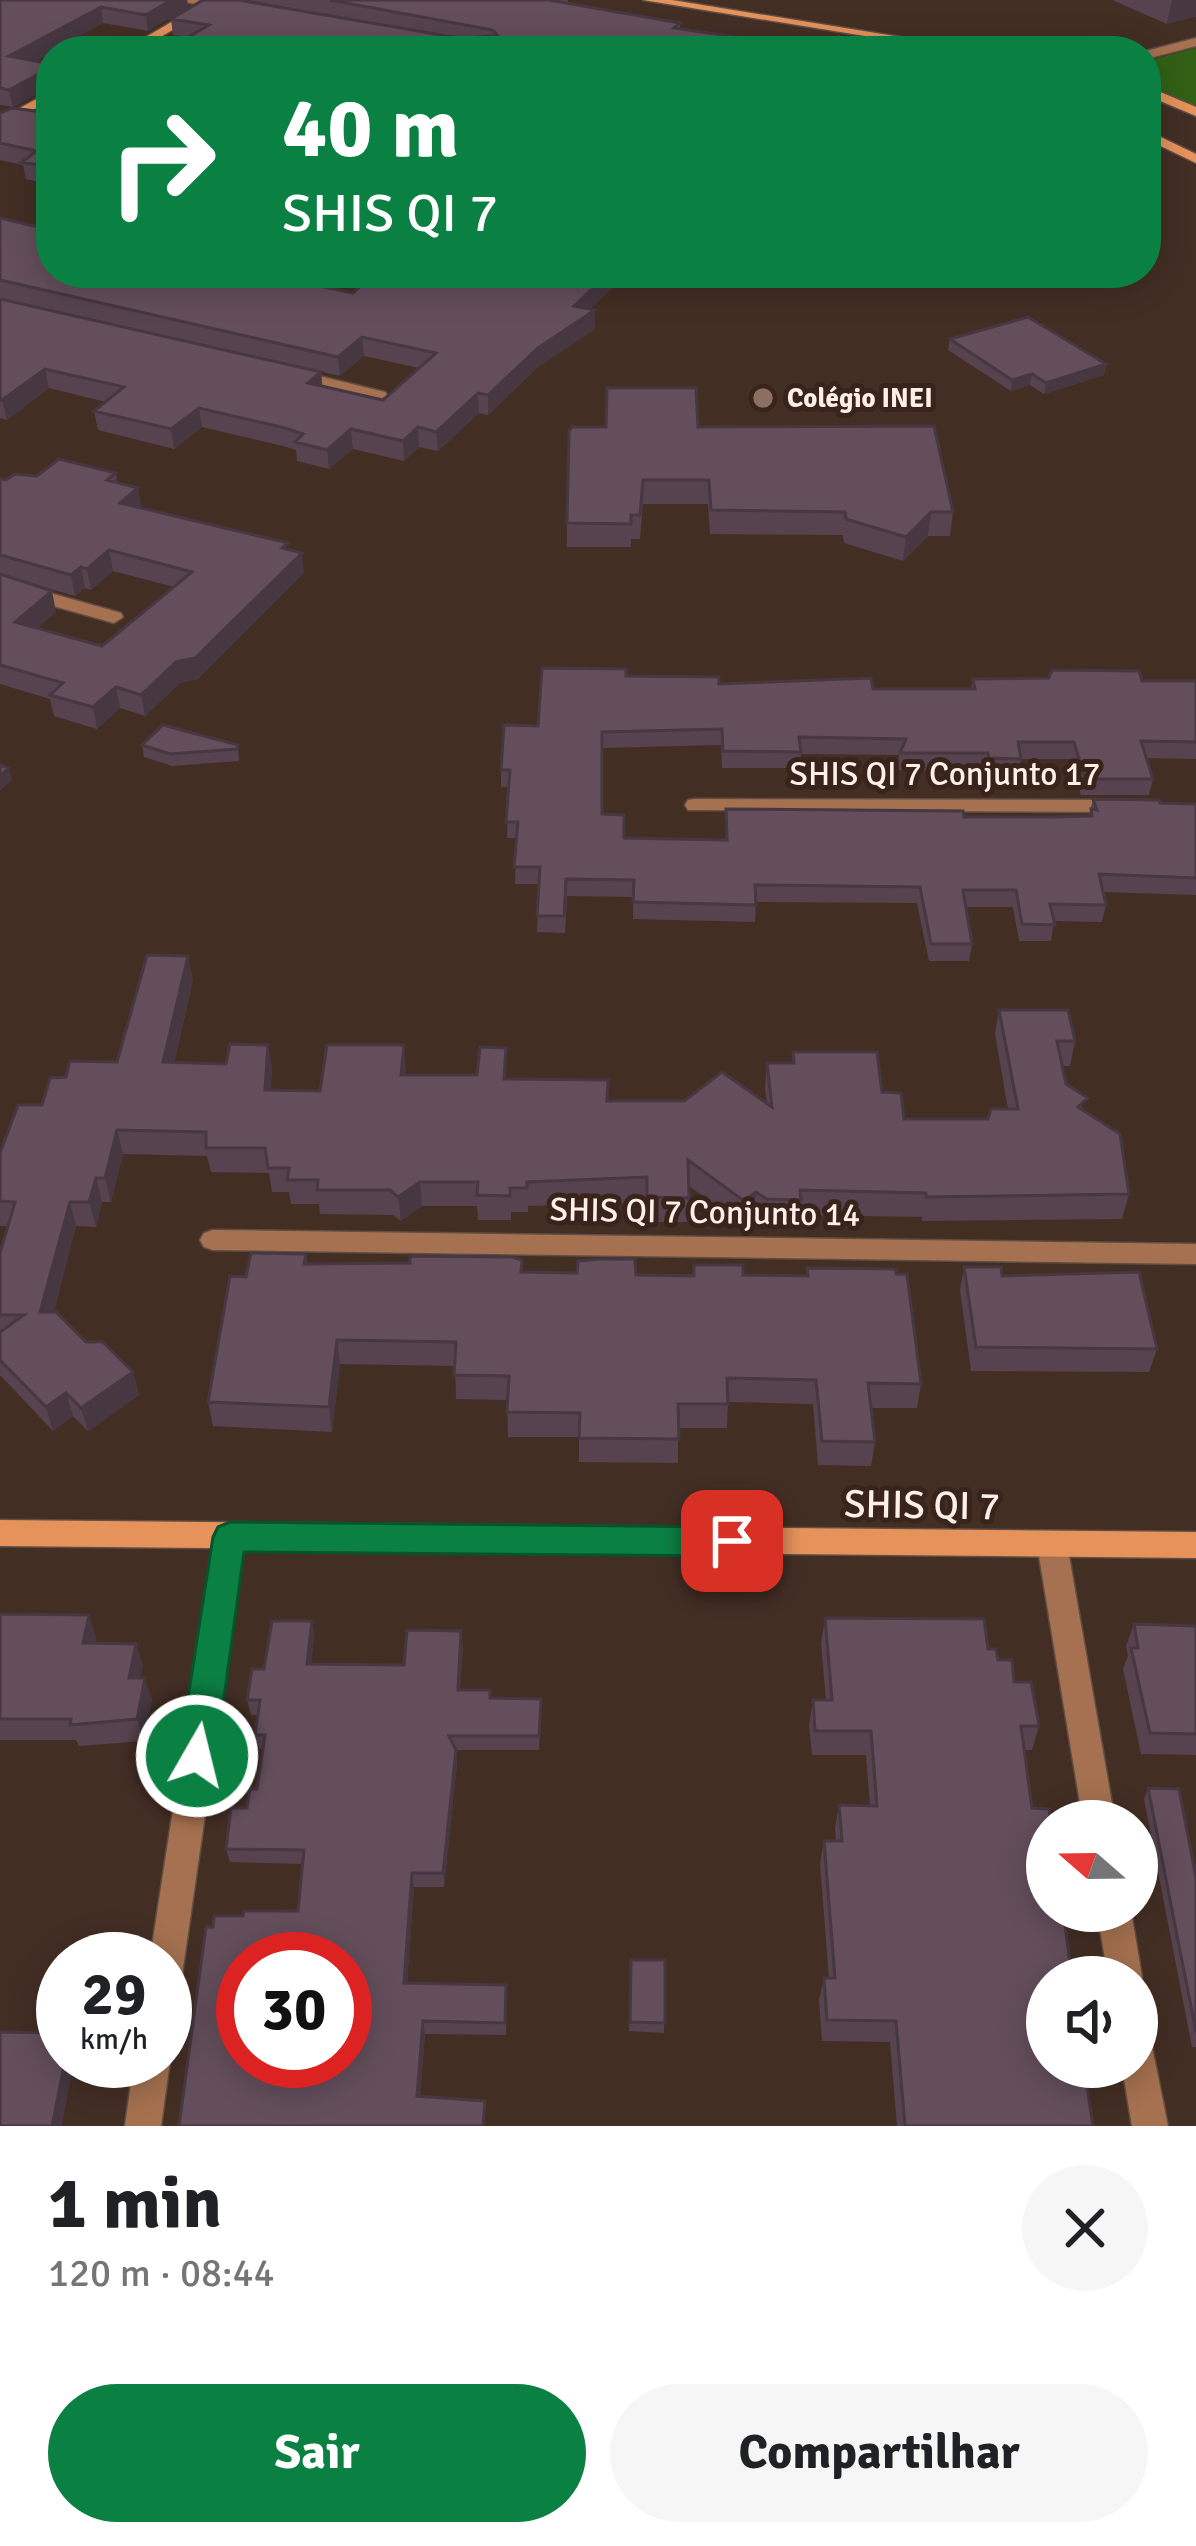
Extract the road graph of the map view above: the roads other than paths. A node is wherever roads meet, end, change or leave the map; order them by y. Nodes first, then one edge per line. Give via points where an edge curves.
1 (181, 0) edge
2 (649, 0) edge
3 (213, 2) edge
4 (256, 12) edge
5 (725, 12) junction
6 (154, 36) edge
7 (819, 36) edge
8 (880, 36) edge
9 (1196, 42) edge
10 (1161, 51) edge
11 (1161, 97) edge
12 (36, 102) edge
13 (1192, 111) edge
14 (5, 118) edge
15 (32, 119) edge
16 (1163, 142) joint
17 (1196, 146) edge
18 (1196, 159) edge
19 (274, 370) edge
20 (380, 395) edge
21 (0, 585) edge
22 (114, 617) dead end
23 (694, 805) dead end
24 (1148, 806) edge
25 (213, 1240) dead end
26 (1196, 1255) edge
27 (0, 1533) edge
28 (230, 1537) junction
29 (1052, 1544) junction
30 (1196, 1545) edge
31 (1095, 1800) edge
32 (172, 1932) edge
33 (148, 2088) edge
34 (1144, 2088) edge
35 (143, 2126) edge
36 (1150, 2126) edge

1 - 3 street
2 - 5 street
3 - 4 street
3 - 6 street
5 - 7 street
5 - 8 street
9 - 10 street
11 - 13 street
12 - 14 street
14 - 15 street
16 - 17 street
16 - 18 street
19 - 20 street
21 - 22 street
23 - 24 street, SHIS QI 7 Conjunto 17
25 - 26 street, SHIS QI 7 Conjunto 14
27 - 28 street, SHIS QI 7
28 - 29 street, SHIS QI 7
28 - 32 street
29 - 30 street, SHIS QI 7
29 - 31 street
33 - 35 street
34 - 36 street

